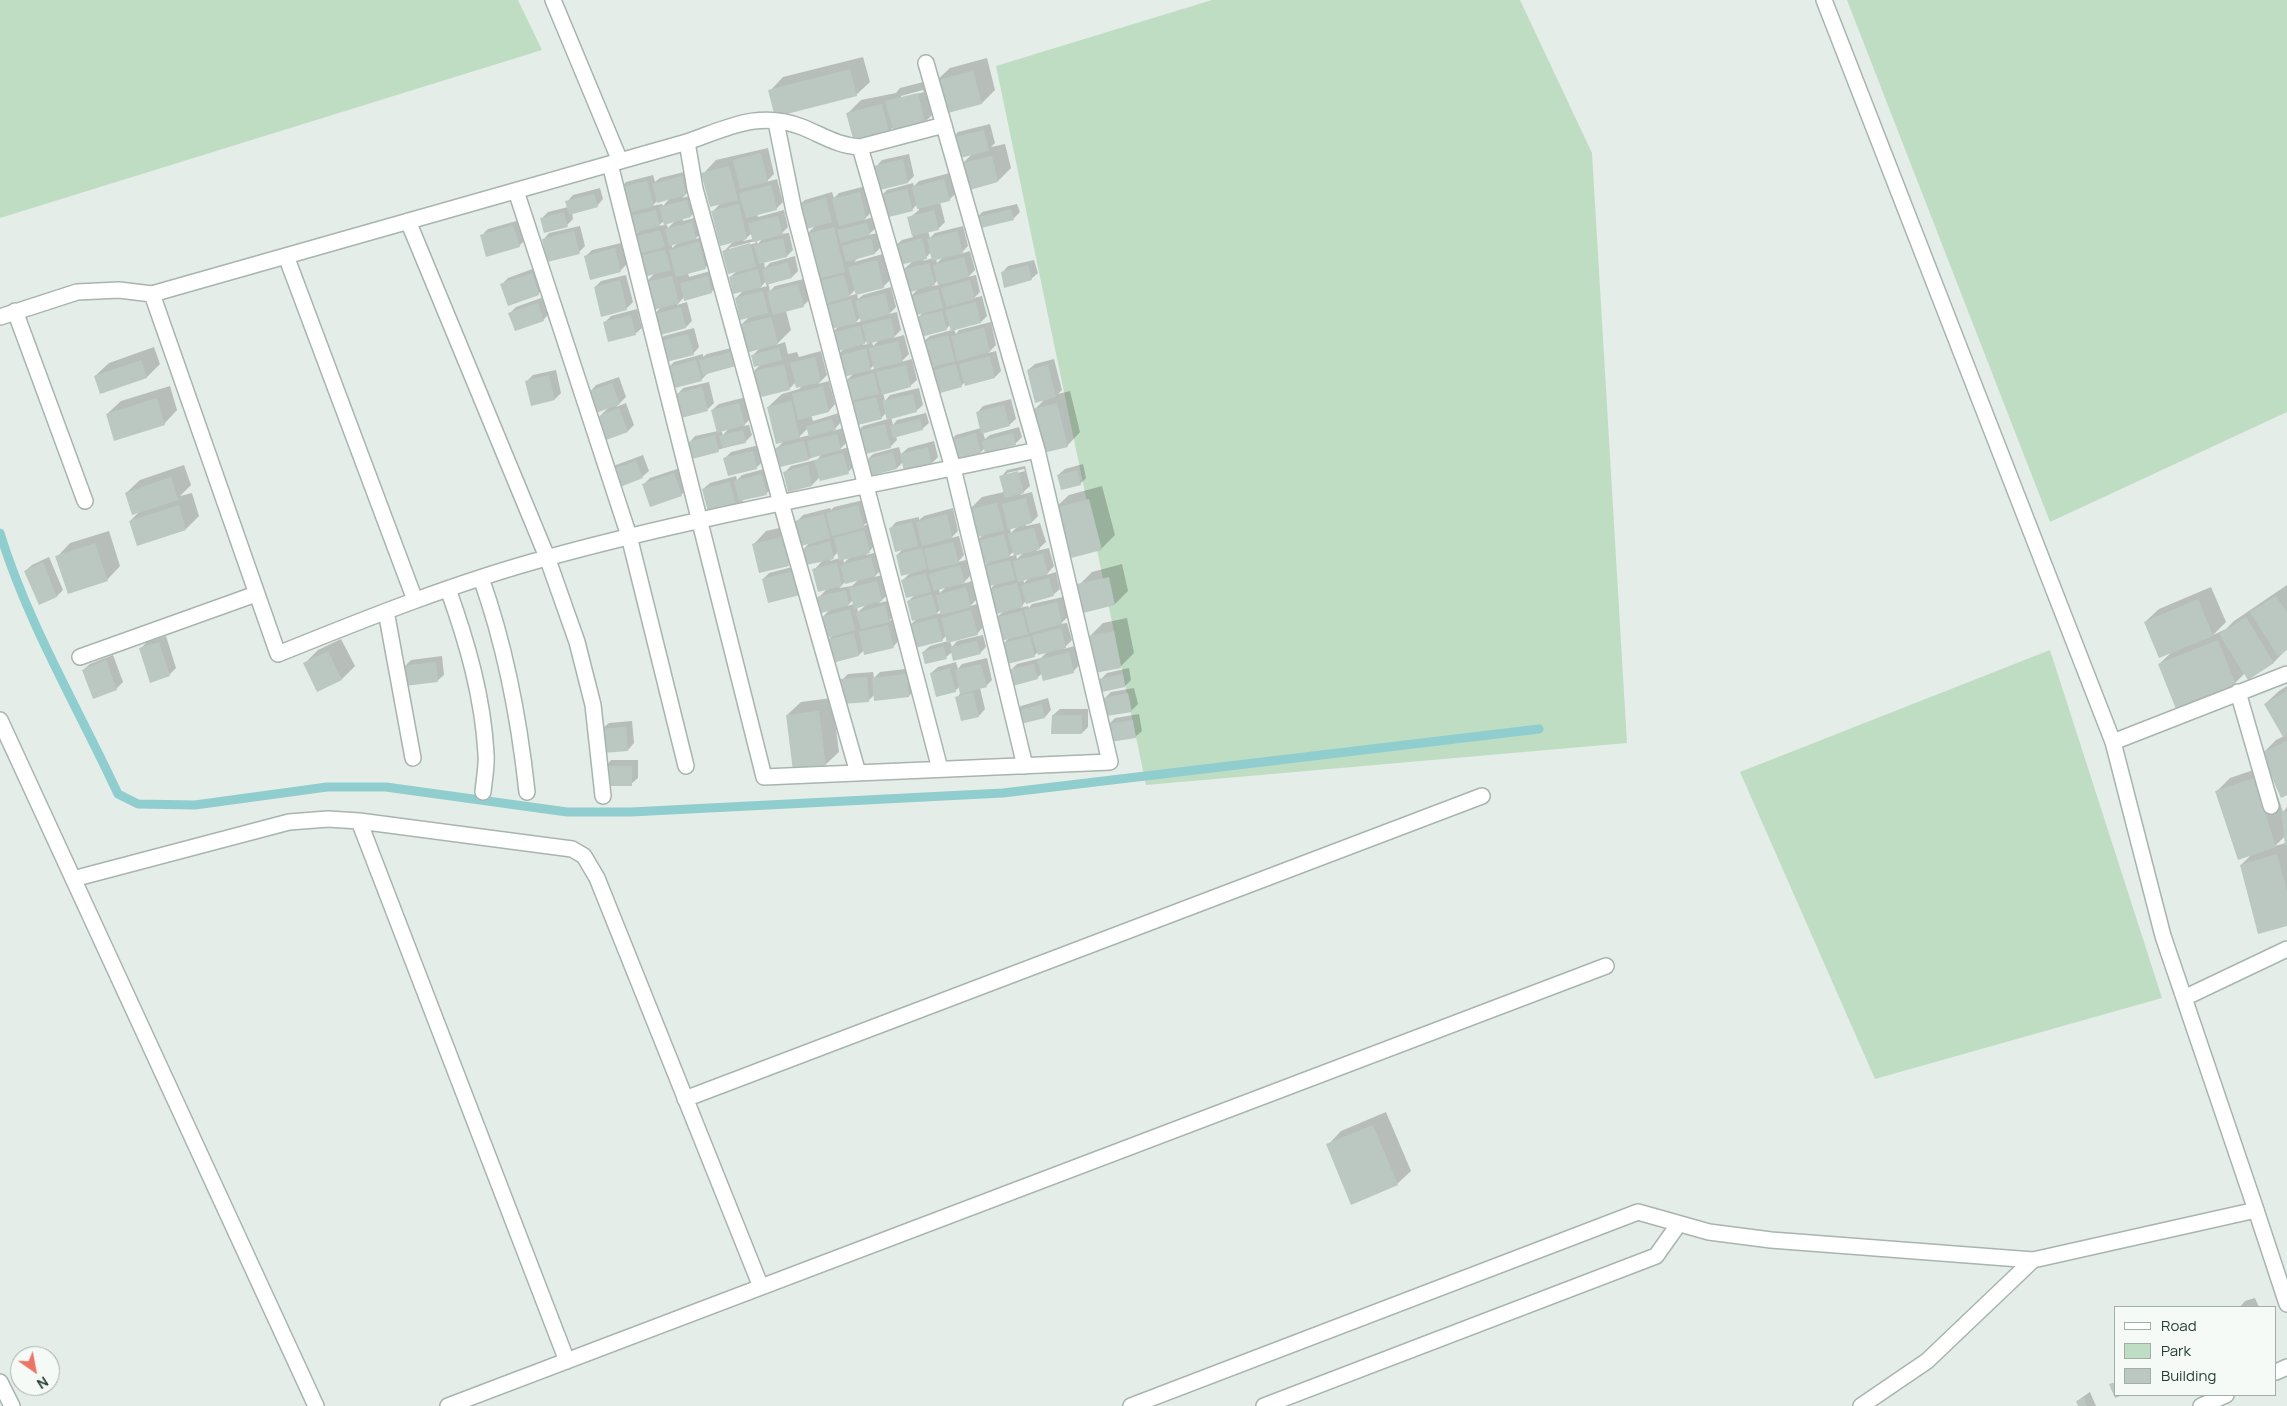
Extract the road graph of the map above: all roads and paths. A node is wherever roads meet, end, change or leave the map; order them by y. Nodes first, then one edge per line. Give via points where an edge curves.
1 (553, 0) edge
2 (1824, 0) edge
3 (926, 63) dead end
4 (776, 122) junction
5 (944, 125) junction
6 (687, 142) junction
7 (860, 147) junction
8 (615, 163) junction
9 (516, 191) junction
10 (408, 221) junction
11 (286, 256) junction
12 (152, 294) junction
13 (15, 311) junction
14 (0, 317) edge
15 (1037, 450) junction
16 (953, 468) junction
17 (865, 486) junction
18 (85, 500) dead end
19 (781, 503) junction
20 (700, 520) junction
21 (629, 536) junction
22 (547, 557) junction
23 (481, 578) junction
24 (448, 590) junction
25 (256, 594) junction
26 (415, 600) junction
27 (386, 611) junction
28 (80, 656) dead end
29 (2287, 674) edge
30 (2238, 692) junction
31 (0, 720) edge
32 (2113, 742) junction
33 (414, 758) dead end
34 (686, 766) dead end
35 (1025, 766) junction
36 (940, 769) junction
37 (858, 773) junction
38 (483, 792) dead end
39 (527, 792) dead end
40 (603, 796) dead end
41 (1482, 796) dead end
42 (2271, 806) dead end
43 (360, 821) junction
44 (73, 879) junction
45 (2287, 949) edge
46 (1606, 966) dead end
47 (2184, 998) junction
48 (685, 1099) junction
49 (2256, 1210) junction
50 (1678, 1225) junction
51 (2033, 1260) junction
52 (761, 1287) junction
53 (2287, 1304) edge
54 (567, 1361) junction
55 (0, 1382) edge
56 (2224, 1396) edge
57 (12, 1406) edge
58 (316, 1406) edge
59 (448, 1406) edge
60 (1132, 1406) edge
61 (1264, 1406) edge
62 (1861, 1406) edge
63 (2200, 1406) edge

1 - 8 street
2 - 32 street
3 - 5 street
4 - 6 street via 747,120
4 - 7 street via 801,127 846,146
4 - 17 street via 794,211
5 - 7 street
5 - 15 street
6 - 8 street
6 - 19 street via 695,189
7 - 16 street
8 - 9 street
8 - 20 street
9 - 10 street
9 - 21 street
10 - 11 street
10 - 22 street
11 - 12 street
11 - 26 street
12 - 13 street via 119,290 77,292
12 - 25 street
13 - 14 street
13 - 18 street
15 - 16 street
15 - 35 street via 1110,762
16 - 17 street
16 - 35 street
17 - 19 street
17 - 36 street
19 - 20 street
19 - 37 street
20 - 21 street
20 - 37 street via 764,777
21 - 22 street
21 - 34 street
22 - 23 street
22 - 40 street via 586,675 593,705
23 - 24 street
23 - 39 street via 497,621 516,709
24 - 26 street
24 - 38 street via 472,663 480,707 486,755
25 - 27 street via 278,654
25 - 28 street
26 - 27 street
27 - 33 street
29 - 30 street
30 - 32 street
30 - 42 street
31 - 44 street
32 - 47 street via 2163,936
35 - 36 street
36 - 37 street
41 - 48 street
43 - 44 street via 289,822
43 - 48 street via 572,849 584,856 597,878
43 - 54 street
44 - 58 street
45 - 47 street
46 - 52 street
47 - 49 street
48 - 52 street
49 - 51 street
49 - 53 street
50 - 51 street via 1771,1240
50 - 60 street via 1638,1212
50 - 61 street via 1656,1256
51 - 62 street via 1927,1361
52 - 54 street
54 - 59 street
55 - 57 street
56 - 63 street

